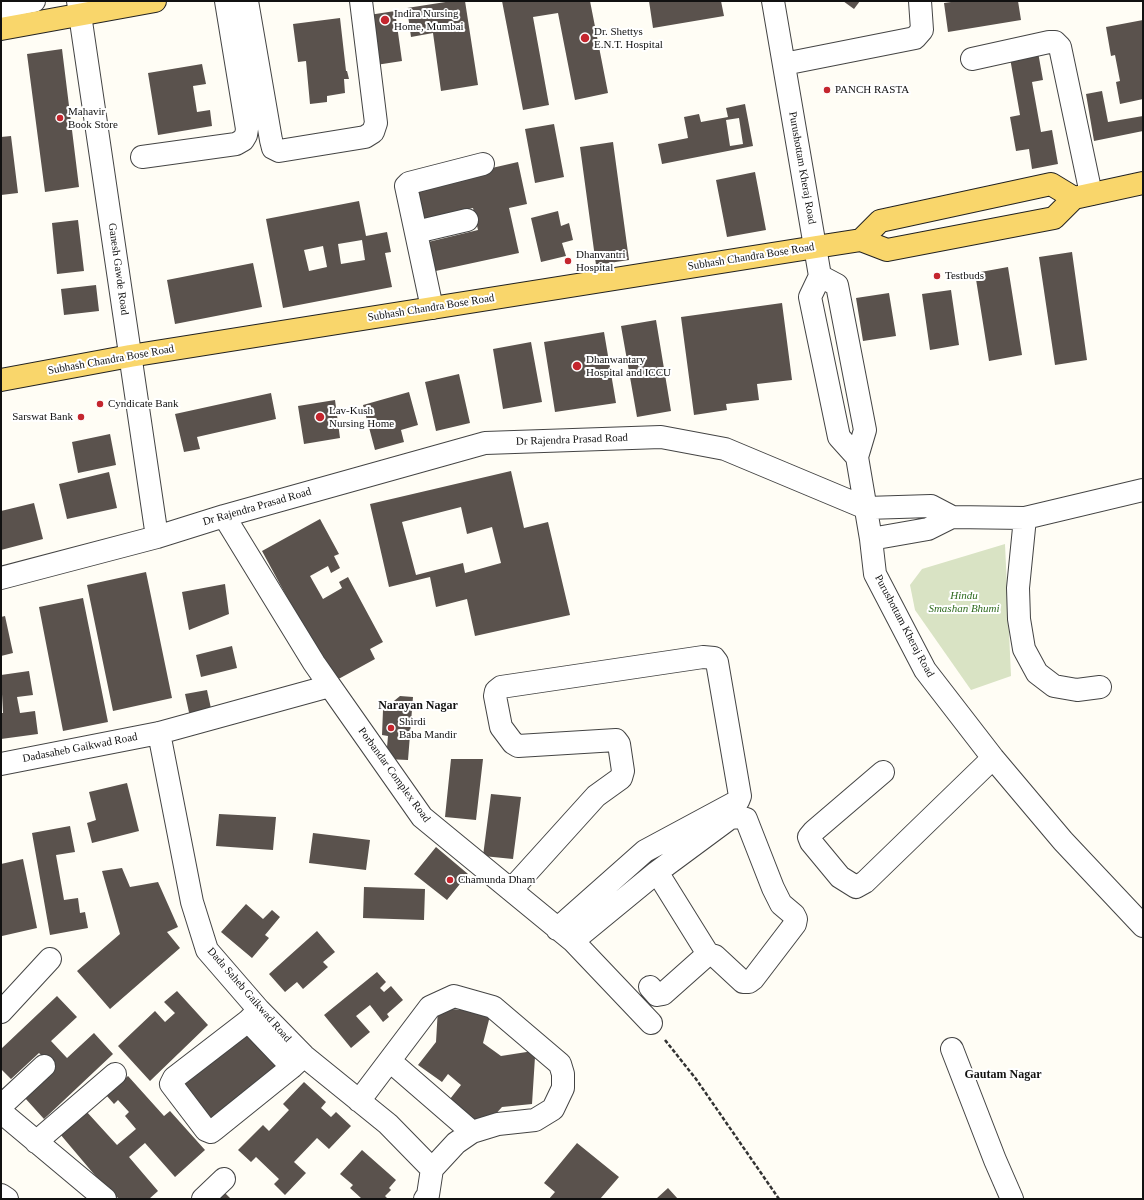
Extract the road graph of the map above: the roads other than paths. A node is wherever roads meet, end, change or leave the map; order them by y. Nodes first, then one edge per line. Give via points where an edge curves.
1 (34, 1) edge
2 (155, 1) edge
3 (226, 1) edge
4 (247, 1) edge
5 (361, 1) edge
6 (773, 1) edge
7 (920, 1) edge
8 (1, 8) edge
9 (80, 8) edge
10 (1, 29) edge
11 (972, 59) dead end
12 (784, 64) junction
13 (142, 157) dead end
14 (483, 164) dead end
15 (1143, 183) edge
16 (1082, 196) junction
17 (467, 220) dead end
18 (416, 232) junction
19 (861, 240) junction
20 (816, 247) junction
21 (820, 276) junction
22 (432, 308) junction
23 (130, 356) junction
24 (1, 380) edge
25 (857, 457) junction
26 (1143, 490) edge
27 (866, 508) junction
28 (224, 516) junction
29 (952, 517) junction
30 (1025, 518) junction
31 (157, 537) junction
32 (871, 540) junction
33 (1, 578) edge
34 (330, 686) junction
35 (1100, 687) dead end
36 (159, 733) junction
37 (993, 758) junction
38 (1, 764) edge
39 (883, 772) dead end
40 (657, 872) junction
41 (511, 890) junction
42 (1143, 926) edge
43 (565, 935) junction
44 (708, 954) junction
45 (50, 959) dead end
46 (650, 987) dead end
47 (1, 1012) edge
48 (254, 1015) junction
49 (651, 1023) road end
50 (952, 1049) dead end
51 (390, 1061) junction
52 (298, 1062) junction
53 (44, 1066) dead end
54 (115, 1074) dead end
55 (359, 1101) junction
56 (1, 1106) edge
57 (1, 1112) edge
58 (472, 1132) junction
59 (36, 1142) junction
60 (432, 1169) junction
61 (224, 1179) dead end
62 (1, 1195) edge
63 (7, 1199) edge
64 (105, 1199) edge
65 (203, 1199) edge
66 (426, 1199) edge
67 (1012, 1199) edge

1 - 8 street
2 - 9 main road
3 - 13 street via 246,135 236,144
4 - 5 street via 271,140 273,148 279,150 365,138 373,132 376,123
6 - 12 street, Purushottam Kheraj Road
7 - 12 street via 922,30 915,38
9 - 10 main road
9 - 23 street, Ganesh Gawde Road
11 - 16 street via 1049,42 1055,42 1060,47
12 - 20 street, Purushottam Kheraj Road
14 - 18 street via 408,183 406,186
15 - 16 main road
16 - 19 main road, Subhash Chandra Bose Road via 1054,218 1045,220 887,250
16 - 19 main road via 1051,184 880,221
17 - 18 street
18 - 22 street
19 - 20 main road, Subhash Chandra Bose Road
20 - 21 street, Purushottam Kheraj Road
20 - 22 main road, Subhash Chandra Bose Road
21 - 25 street via 810,297 839,437
21 - 25 street via 837,285 865,430
22 - 23 main road, Subhash Chandra Bose Road
23 - 24 main road, Subhash Chandra Bose Road
23 - 31 street, Ganesh Gawde Road
25 - 27 street, Purushottam Kheraj Road
26 - 30 street, Dr Rajendra Prasad Road
27 - 28 street, Dr Rajendra Prasad Road via 726,449 661,437 485,443
27 - 29 street, Dr Rajendra Prasad Road via 931,506
27 - 32 street, Purushottam Kheraj Road
28 - 31 street, Dr Rajendra Prasad Road
28 - 34 street, Porbandar Complex Road
29 - 30 street, Dr Rajendra Prasad Road
29 - 32 street via 928,529
30 - 35 street via 1018,588 1019,619 1024,649 1037,673 1054,686 1077,690
31 - 33 street, Dr Rajendra Prasad Road
32 - 37 street, Purushottam Kheraj Road via 875,574 925,670
34 - 36 street
34 - 41 street, Porbandar Complex Road via 422,818
36 - 38 street, Dadasaheb Gaikwad Road
36 - 48 street, Dada Saheb Gaikwad Road via 192,902 207,950
37 - 39 street via 865,882 856,887 840,878 810,842 809,837
37 - 42 street, Purushottam Kheraj Road via 1064,841
40 - 43 street
40 - 44 street
40 - 44 street via 730,818 746,819 773,888 781,904 796,918 795,924 749,982 743,982 715,956
41 - 43 street, Porbandar Complex Road
41 - 43 street via 596,796 621,778 623,771 619,744 616,740 518,746 513,743 501,727 496,691 502,687 672,661 714,658 717,662 730,733 740,796 738,801 645,851
43 - 49 street, Porbandar Complex Road
44 - 46 street via 663,994 657,995
45 - 47 street
48 - 52 street, Dada Saheb Gaikwad Road
48 - 52 street via 174,1078 171,1084 206,1130 211,1132
50 - 67 street
51 - 55 street
51 - 58 street
51 - 58 street via 430,1007 454,996 493,1007 560,1064 564,1074 563,1088 553,1109 535,1120 498,1124
52 - 55 street, Dada Saheb Gaikwad Road
53 - 56 street
54 - 59 street
55 - 60 street, Dada Saheb Gaikwad Road via 388,1124
57 - 59 street
58 - 60 street via 456,1143
59 - 64 street
60 - 66 street
61 - 65 street
62 - 63 street

